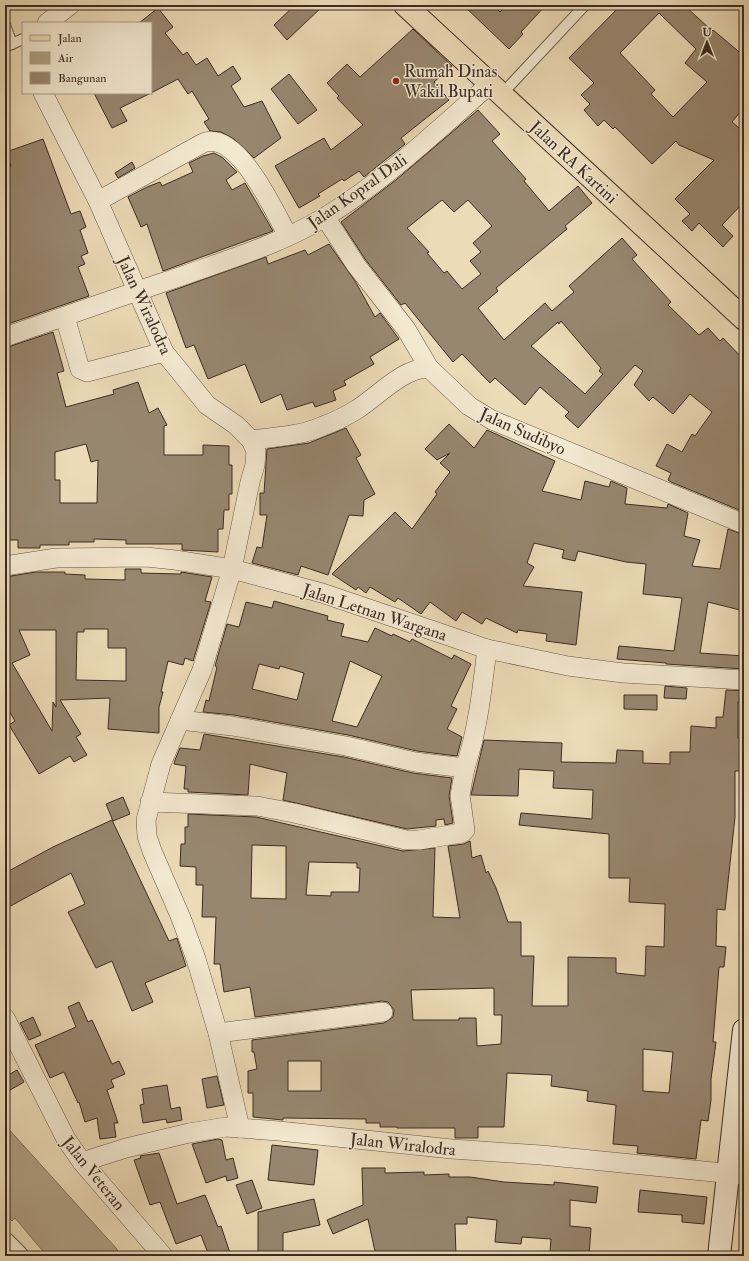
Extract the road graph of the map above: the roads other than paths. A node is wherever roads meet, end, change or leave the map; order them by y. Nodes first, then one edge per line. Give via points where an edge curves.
1 (70, 5) edge
2 (404, 5) edge
3 (585, 5) edge
4 (48, 22) edge
5 (5, 24) edge
6 (22, 39) edge
7 (9, 45) edge
8 (496, 90) junction
9 (44, 94) edge
10 (98, 201) junction
11 (325, 217) junction
12 (288, 236) junction
13 (137, 292) junction
14 (65, 317) junction
15 (744, 319) edge
16 (5, 337) edge
17 (164, 352) junction
18 (429, 368) junction
19 (251, 440) junction
20 (744, 524) edge
21 (5, 566) edge
22 (232, 569) junction
23 (486, 650) junction
24 (744, 680) edge
25 (180, 720) junction
26 (465, 768) junction
27 (150, 802) junction
28 (383, 1012) dead end
29 (5, 1018) edge
30 (744, 1030) edge
31 (218, 1033) junction
32 (240, 1128) junction
33 (82, 1162) junction
34 (736, 1174) edge
35 (5, 1244) edge
36 (17, 1256) edge
37 (163, 1256) edge
38 (719, 1256) edge

1 - 4 street
2 - 8 main road, Jalan RA Kartini
3 - 8 lane
5 - 7 lane
6 - 7 lane
8 - 11 street, Jalan Kopral Dali
8 - 15 main road, Jalan RA Kartini
9 - 10 street, Jalan Wiralodra
10 - 12 street via 203,143 220,143 235,153 253,173
10 - 13 street, Jalan Wiralodra
11 - 12 street, Jalan Kopral Dali
11 - 18 street, Jalan Sudibyo via 356,265 406,329
12 - 13 street, Jalan Kopral Dali
13 - 14 street, Jalan Kopral Dali
13 - 17 street, Jalan Wiralodra
14 - 16 street, Jalan Kopral Dali
14 - 17 street via 80,369 87,372
17 - 19 street, Jalan Wiralodra via 208,404
18 - 19 street via 405,375 356,410 323,427
18 - 20 street, Jalan Sudibyo via 469,406 492,420
19 - 22 street via 256,451 255,465
21 - 22 street, Jalan Letnan Wargana via 56,558 146,557
22 - 23 street, Jalan Letnan Wargana via 322,593
22 - 25 street via 202,670
23 - 24 street, Jalan Letnan Wargana via 615,672
23 - 26 street via 480,709
25 - 26 street via 232,726 346,746 415,762
25 - 27 street via 161,764
26 - 27 street via 460,795 465,830 462,833 419,840 406,840 257,806
27 - 31 street via 146,820 147,836 196,959
28 - 31 street
29 - 33 street, Jalan Veteran via 59,1128
30 - 34 main road
31 - 32 street
32 - 33 street, Jalan Wiralodra via 226,1127 189,1133 126,1148
32 - 34 street, Jalan Wiralodra
33 - 37 street, Jalan Veteran
34 - 38 main road
35 - 36 main road

